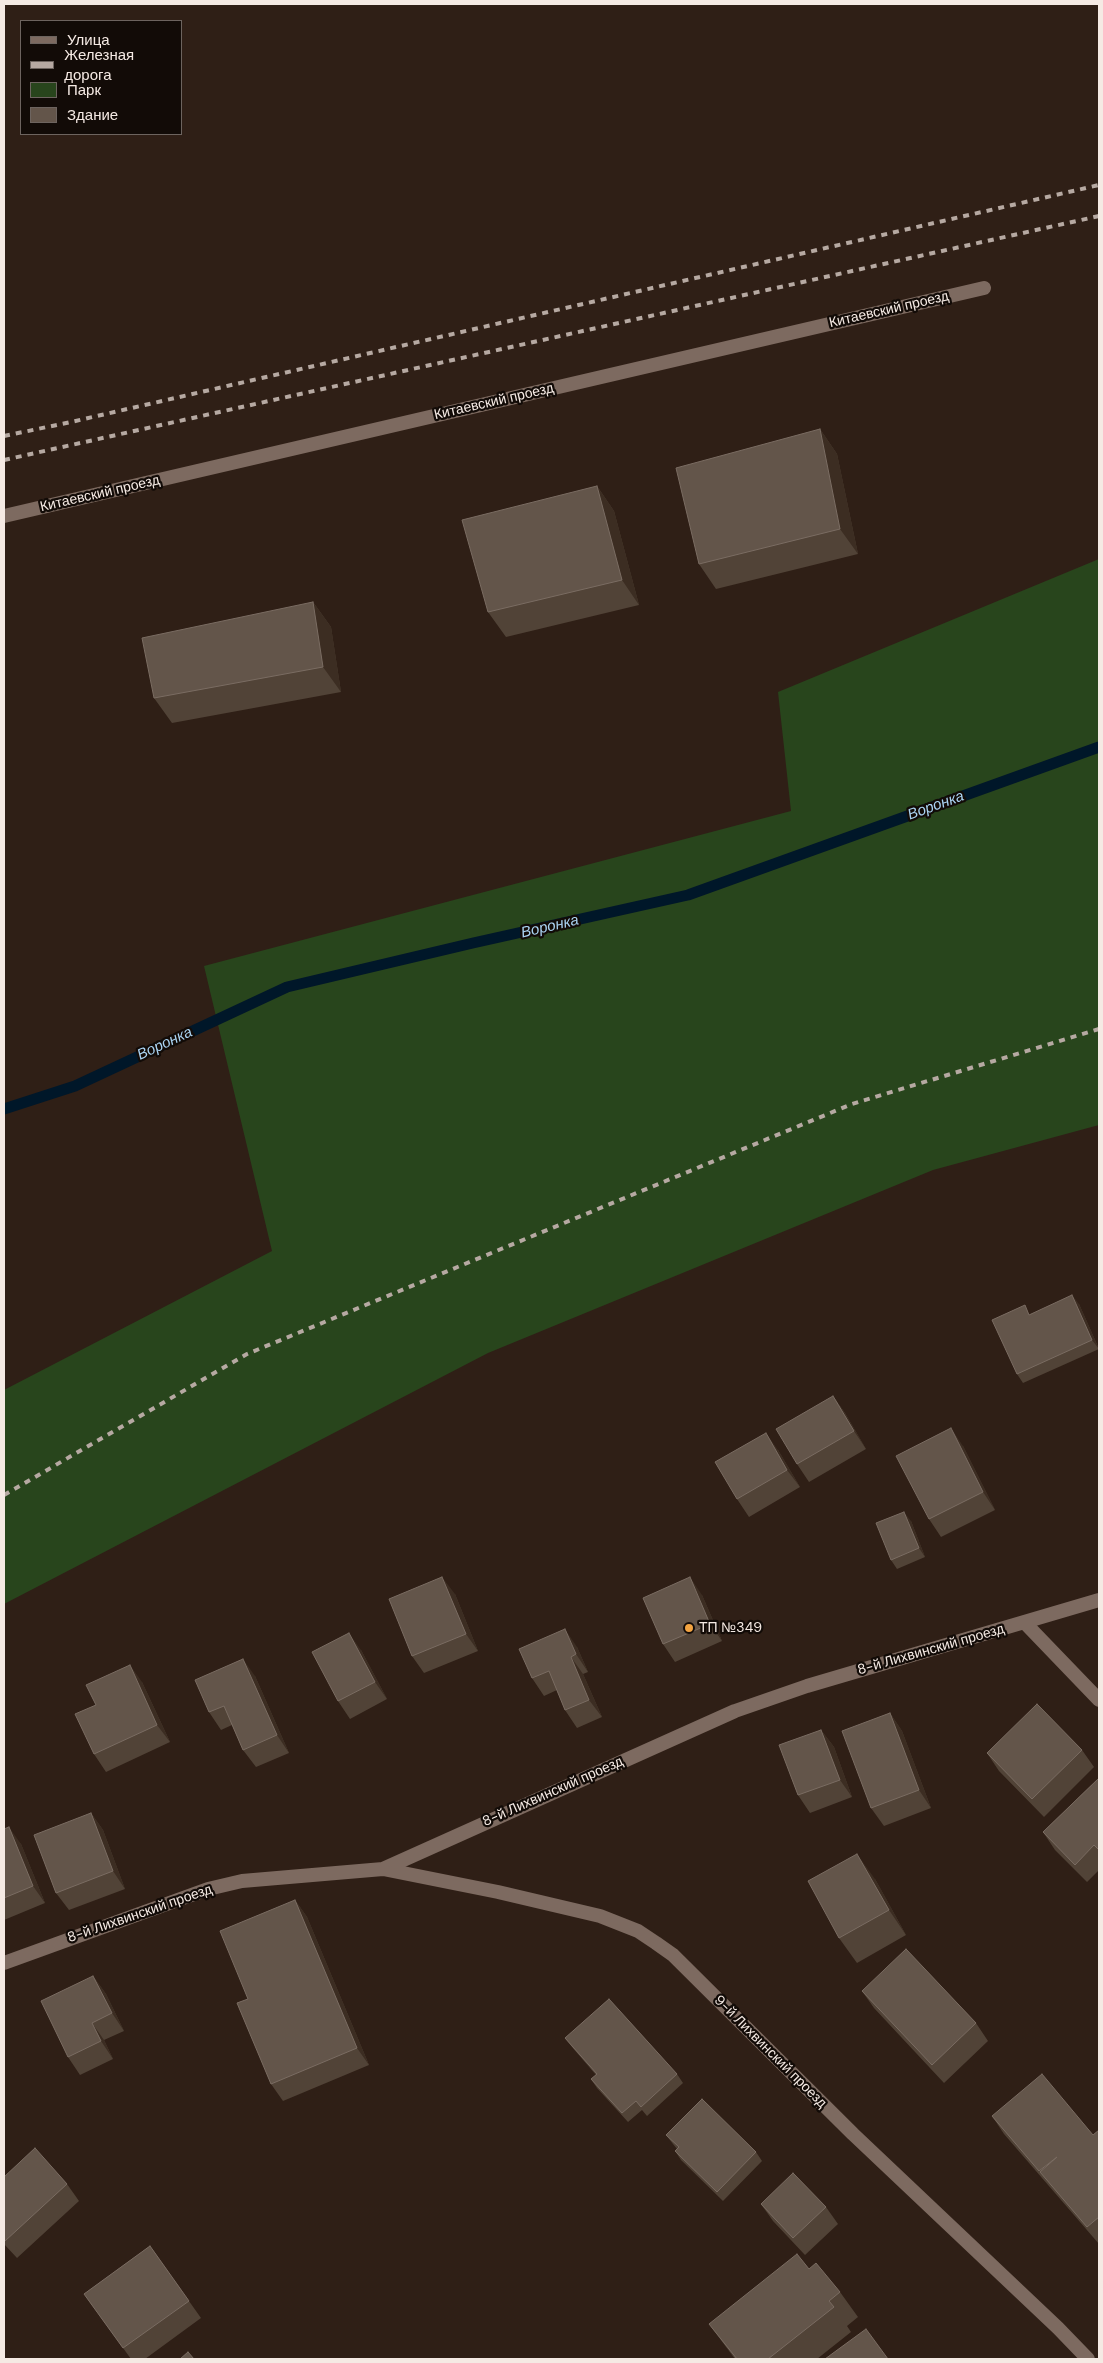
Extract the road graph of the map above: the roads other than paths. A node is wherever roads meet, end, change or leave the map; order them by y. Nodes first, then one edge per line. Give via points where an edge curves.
1 (984, 288) dead end
2 (4, 516) edge
3 (1099, 1600) edge
4 (1025, 1623) junction
5 (1099, 1700) edge
6 (383, 1869) junction
7 (4, 1963) edge
8 (1088, 2359) edge

1 - 2 street, Китаевский проезд
3 - 4 street, 8-й Лихвинский проезд
4 - 5 street
4 - 6 street, 8-й Лихвинский проезд via 807,1686 735,1711
6 - 7 street, 8-й Лихвинский проезд via 242,1882 208,1889
6 - 8 street, 9-й Лихвинский проезд via 600,1916 638,1931 656,1943 673,1955 853,2134

